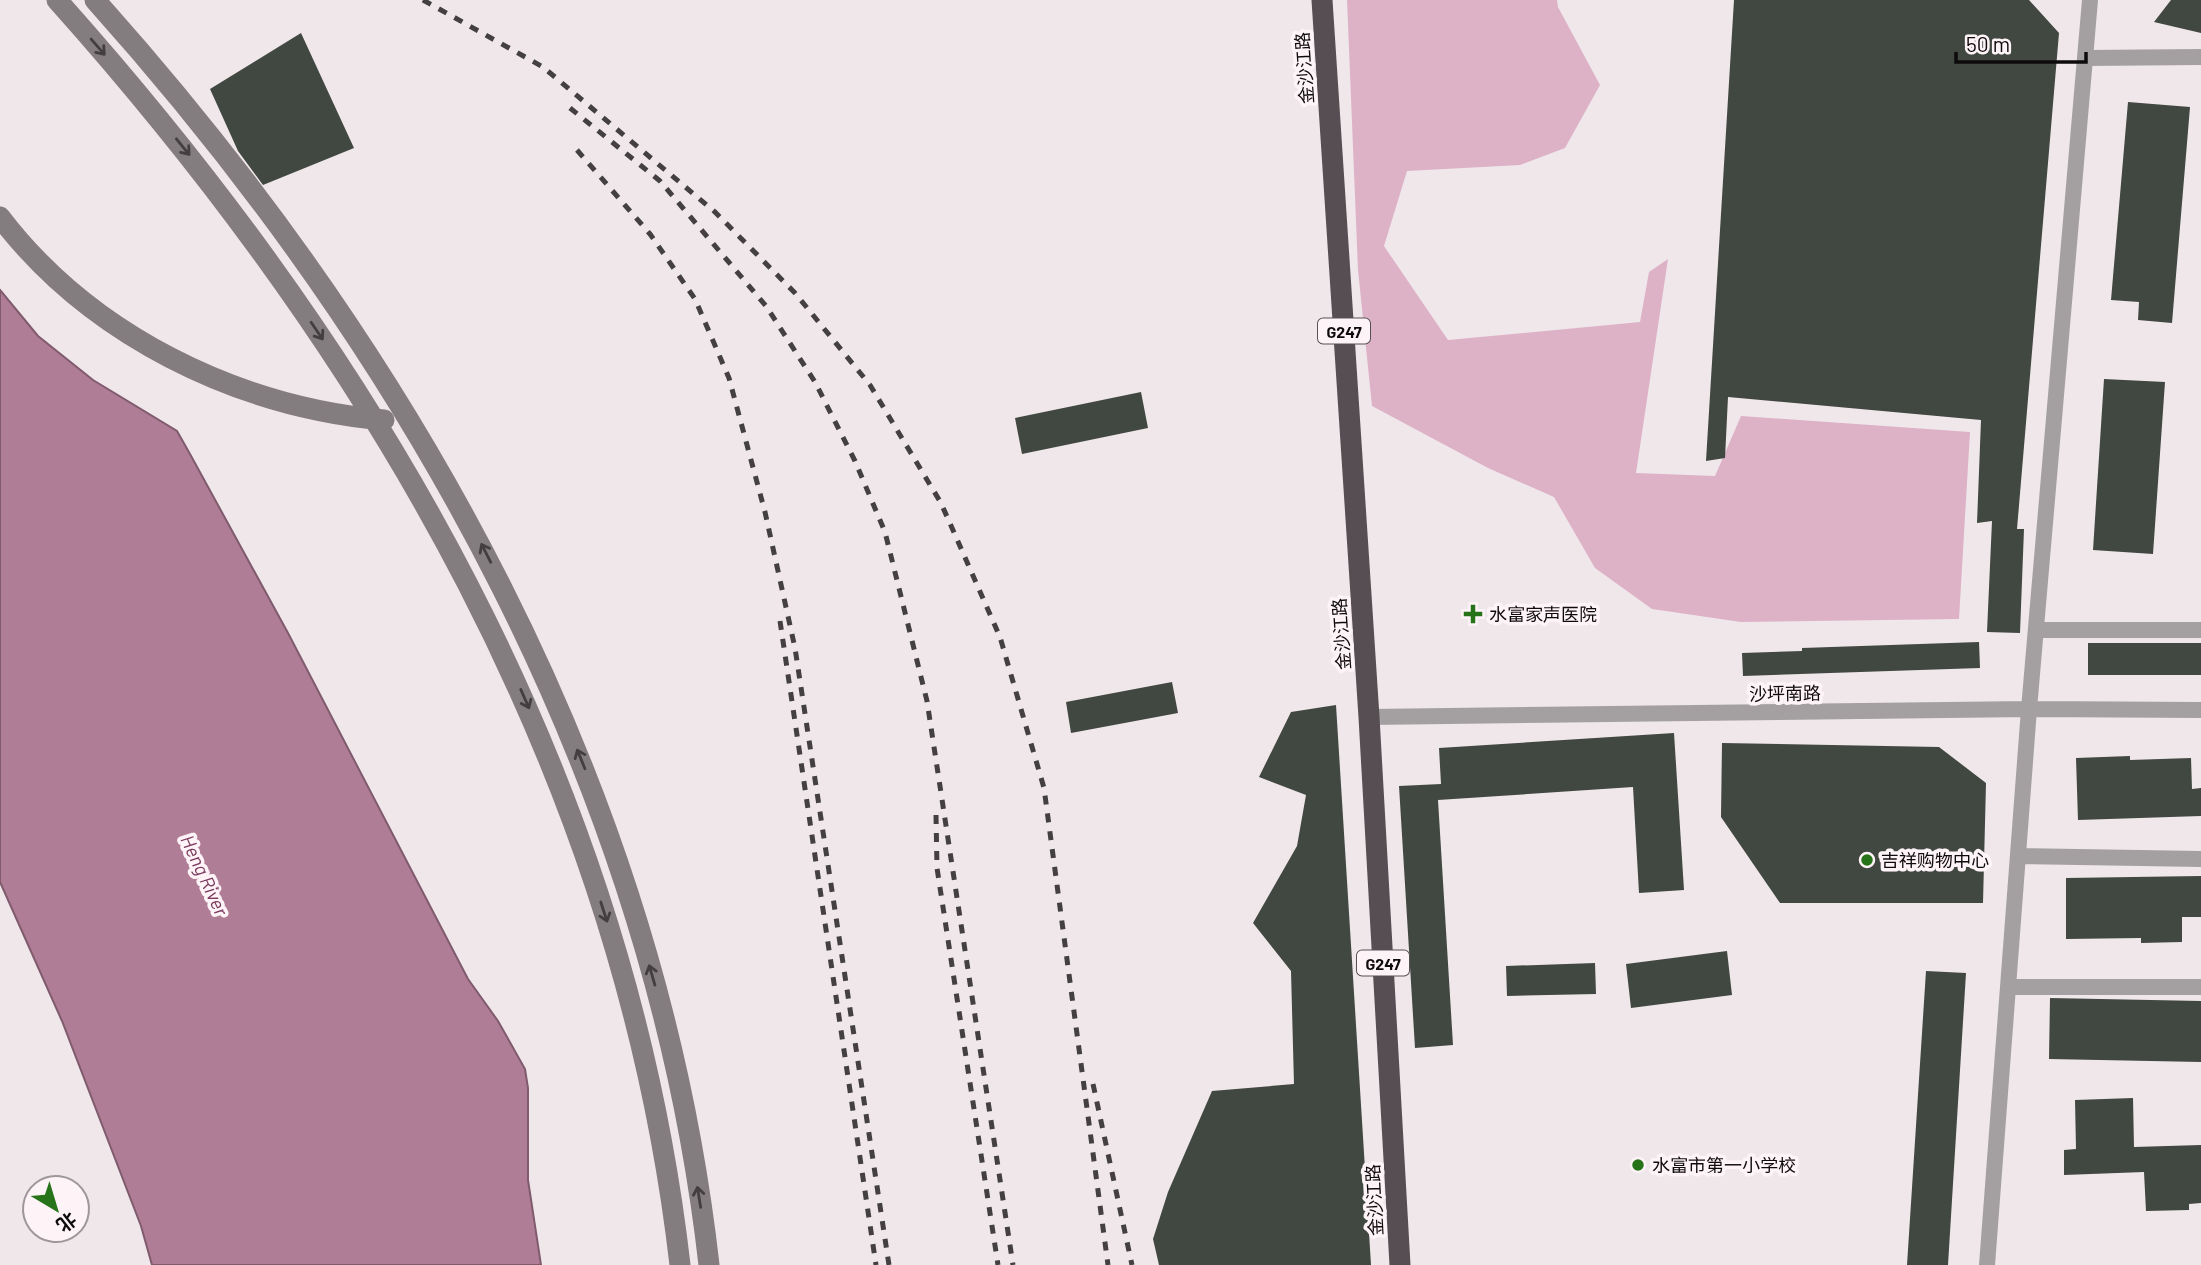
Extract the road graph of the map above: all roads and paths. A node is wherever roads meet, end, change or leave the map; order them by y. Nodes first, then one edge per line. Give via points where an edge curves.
1 (57, 0) edge
2 (95, 0) edge
3 (1322, 0) edge
4 (2090, 0) edge
5 (2201, 57) edge
6 (2085, 58) junction
7 (0, 217) edge
8 (366, 419) junction
9 (411, 423) junction
10 (2036, 630) junction
11 (2201, 630) edge
12 (2029, 709) junction
13 (2201, 710) edge
14 (1369, 717) junction
15 (2018, 856) junction
16 (2201, 859) edge
17 (2201, 987) edge
18 (2008, 988) junction
19 (680, 1265) edge
20 (709, 1265) edge
21 (1400, 1265) edge
22 (1987, 1265) edge

1 -> 8 main road via 238,218
2 - 9 main road via 261,202
3 - 14 highway, 金沙江路 / G247
4 - 6 street
5 - 6 street
6 - 10 street
7 - 8 main road via 64,284 158,351 250,392
8 - 9 main road
8 -> 19 main road via 425,502 482,608 563,790 630,1003 665,1164
20 -> 9 main road via 677,1075 614,848 536,653 479,540
10 - 11 street
10 - 12 street
12 - 13 street, 沙坪南路
12 - 14 street, 沙坪南路
12 - 15 street
14 - 21 highway, 金沙江路 / G247
15 - 16 street
15 - 18 street
17 - 18 street
18 - 22 street

